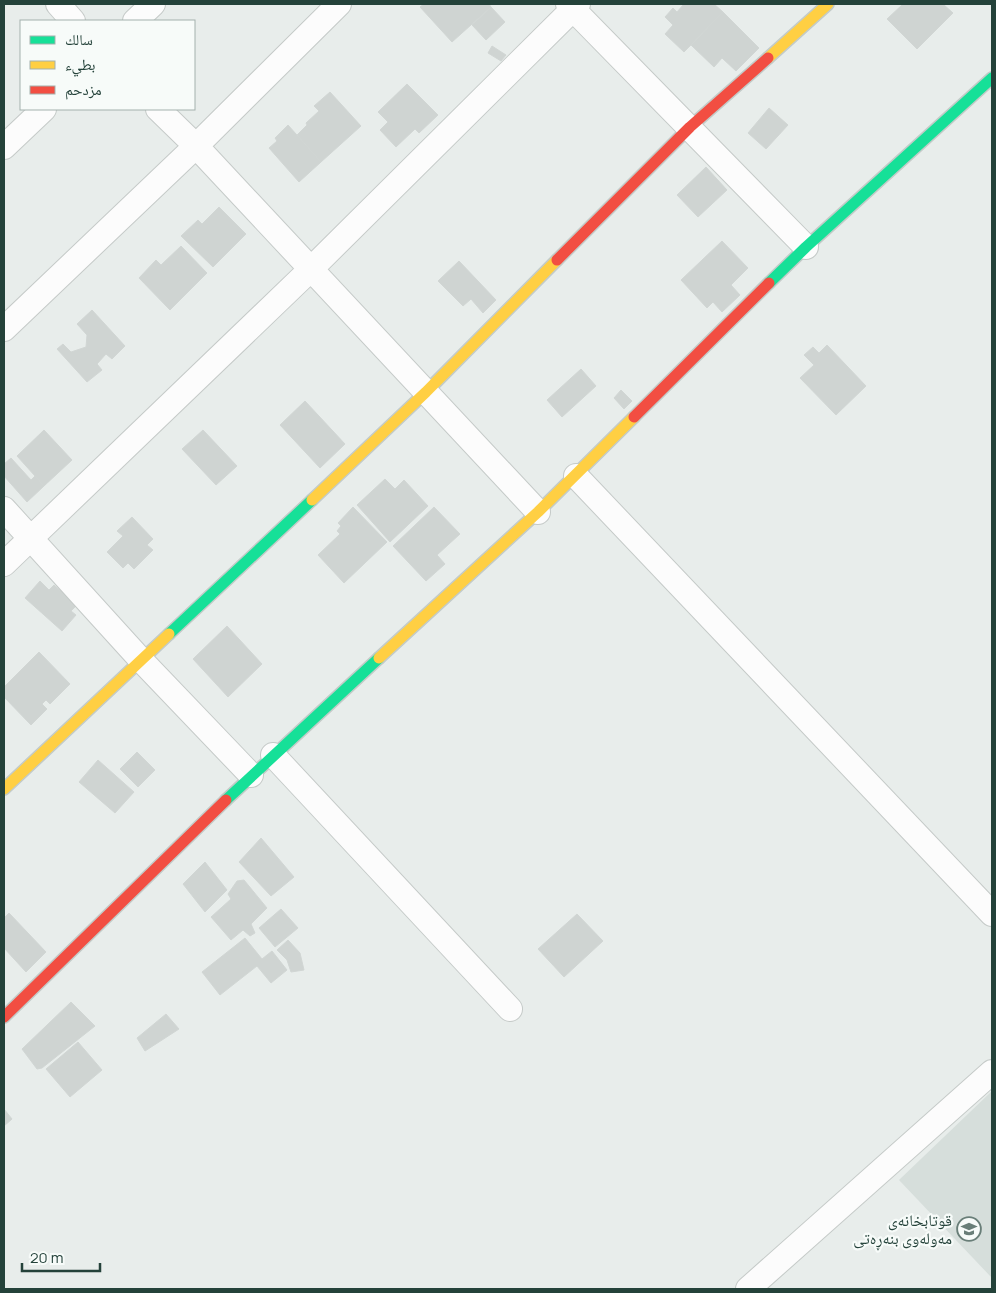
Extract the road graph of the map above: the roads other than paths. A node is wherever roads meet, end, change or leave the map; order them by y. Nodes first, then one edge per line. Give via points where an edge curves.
1 (58, 4) edge
2 (153, 4) edge
3 (339, 4) edge
4 (828, 4) edge
5 (573, 5) edge
6 (72, 20) edge
7 (136, 20) edge
8 (992, 78) edge
9 (43, 110) edge
10 (159, 110) edge
11 (690, 127) junction
12 (196, 146) junction
13 (4, 147) edge
14 (806, 248) junction
15 (311, 269) junction
16 (4, 329) edge
17 (426, 392) junction
18 (576, 476) junction
19 (4, 509) edge
20 (538, 512) junction
21 (30, 538) junction
22 (4, 564) edge
23 (141, 660) junction
24 (273, 755) junction
25 (251, 776) junction
26 (4, 789) edge
27 (992, 914) edge
28 (510, 1009) dead end
29 (4, 1017) edge
30 (992, 1072) edge
31 (748, 1289) edge

1 - 6 street
2 - 7 street
3 - 12 street
4 - 11 street
5 - 11 street
5 - 15 street
8 - 14 street
9 - 13 street
10 - 12 street
11 - 14 street
11 - 17 street
12 - 15 street
12 - 16 street
14 - 18 street
15 - 17 street
15 - 21 street
17 - 20 street
17 - 23 street
18 - 20 street
18 - 27 street
19 - 21 street
20 - 24 street
21 - 22 street
21 - 23 street
23 - 25 street
23 - 26 street
24 - 25 street
24 - 28 street
25 - 29 street
30 - 31 street

